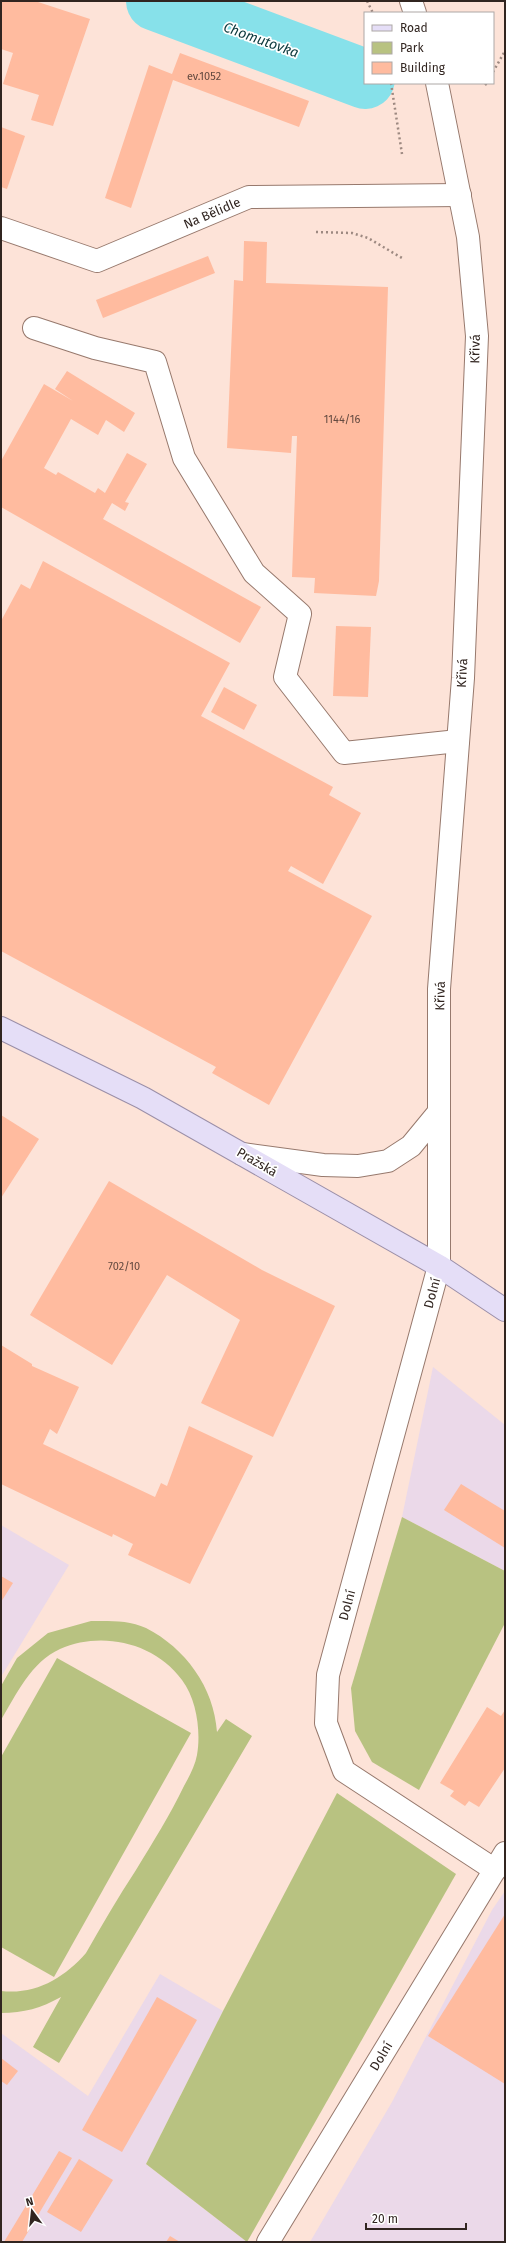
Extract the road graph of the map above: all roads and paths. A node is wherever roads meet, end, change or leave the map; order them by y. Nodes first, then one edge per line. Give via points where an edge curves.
1 (367, 1) edge
2 (412, 1) edge
3 (373, 12) edge
4 (415, 12) edge
5 (505, 51) edge
6 (494, 70) edge
7 (391, 84) edge
8 (437, 84) edge
9 (402, 154) dead end
10 (460, 195) junction
11 (1, 228) edge
12 (316, 232) dead end
13 (402, 258) dead end
14 (34, 328) dead end
15 (458, 741) junction
16 (1, 1028) edge
17 (439, 1112) junction
18 (241, 1154) junction
19 (439, 1266) junction
20 (505, 1310) edge
21 (500, 1861) edge
22 (268, 2242) edge

1 - 3 path
2 - 4 street
5 - 6 path
7 - 9 path
8 - 10 street, Křivá
10 - 11 street, Na Bělidle via 249,198 97,261
10 - 15 street, Křivá via 468,237 476,336
12 - 13 path via 352,233 368,238
14 - 15 street via 94,348 155,362 184,458 254,573 300,614 285,677 344,753
15 - 17 street, Křivá via 439,989
16 - 18 main road, Pražská via 144,1098
17 - 18 street via 411,1146 388,1161 358,1166 323,1165
17 - 19 street, Křivá
18 - 19 main road, Pražská
19 - 20 main road, Pražská
19 - 21 street, Dolní via 328,1675 326,1723 344,1771
21 - 22 street, Dolní

